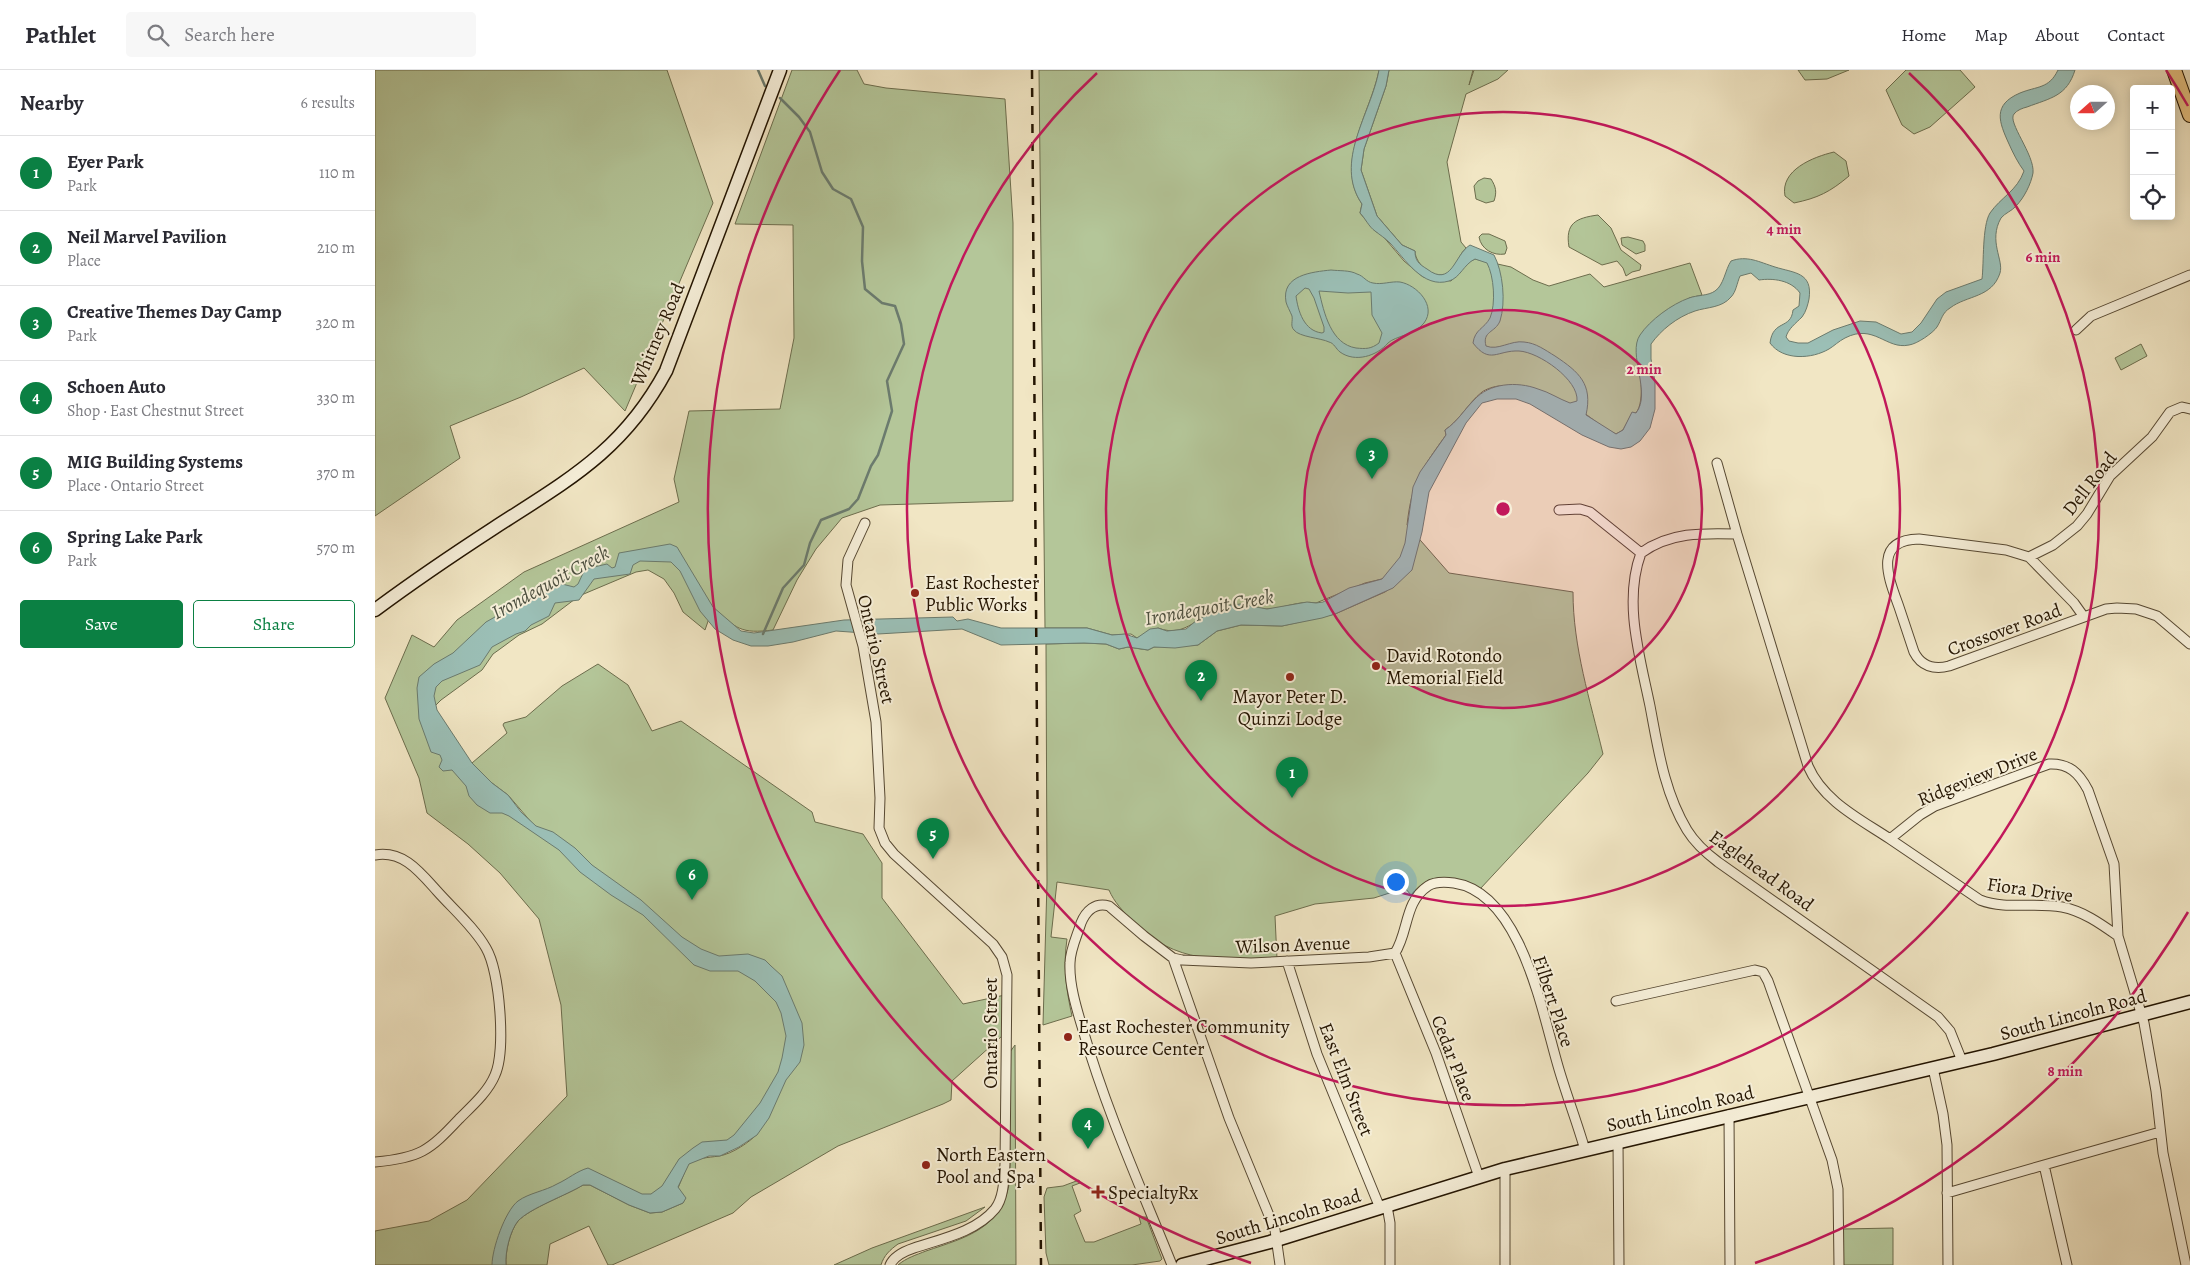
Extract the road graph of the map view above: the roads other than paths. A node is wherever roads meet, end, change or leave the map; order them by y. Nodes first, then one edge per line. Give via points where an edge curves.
1 (780, 70) edge
2 (2174, 70) edge
3 (2190, 115) edge
4 (2190, 275) edge
5 (2076, 330) dead end
6 (2190, 409) edge
7 (1717, 463) dead end
8 (1559, 510) dead end
9 (865, 523) dead end
10 (1737, 534) junction
11 (1641, 553) junction
12 (2029, 556) junction
13 (375, 610) edge
14 (2084, 617) junction
15 (2190, 644) edge
16 (1890, 839) junction
17 (375, 855) edge
18 (2118, 936) junction
19 (1395, 953) junction
20 (1173, 958) junction
21 (1287, 961) junction
22 (1616, 1002) dead end
23 (2190, 1002) edge
24 (2141, 1015) junction
25 (1962, 1061) junction
26 (1933, 1068) junction
27 (1809, 1096) junction
28 (1729, 1115) junction
29 (2160, 1132) junction
30 (1618, 1142) junction
31 (1585, 1150) junction
32 (375, 1162) edge
33 (2044, 1164) junction
34 (1505, 1169) junction
35 (1479, 1176) junction
36 (1947, 1193) junction
37 (1383, 1207) junction
38 (1277, 1240) junction
39 (890, 1265) edge
40 (1172, 1265) edge
41 (1182, 1265) edge
42 (1280, 1265) edge
43 (1390, 1265) edge
44 (1505, 1265) edge
45 (1619, 1265) edge
46 (1730, 1265) edge
47 (1839, 1265) edge
48 (1948, 1265) edge
49 (2067, 1265) edge
50 (2186, 1265) edge

1 - 13 street, Whitney Road via 666,371 640,413 621,436 585,469
2 - 3 main road
4 - 5 street via 2091,316
6 - 12 street, Dell Road via 2182,407 2170,412 2152,437 2110,476 2077,526 2053,545
7 - 10 street
8 - 11 street via 1590,512
9 - 39 street, Ontario Street via 848,560 846,585 861,639 876,722 880,833 894,854 993,944 1002,957 1007,975 1008,1060 1002,1192 995,1209 979,1223 907,1250 893,1259
10 - 11 street via 1686,534 1664,540
10 - 16 street via 1811,774 1835,802
11 - 25 street, Eaglehead Road via 1634,585 1635,635 1661,764 1687,830 1696,843 1718,862 1938,1017 1950,1031
12 - 14 street, Crossover Road
12 - 14 street, Crossover Road via 1919,539 1902,542 1893,548 1888,557 1887,574 1919,660 1932,667 1949,666
14 - 15 street, Crossover Road via 2106,609 2141,610 2157,616
16 - 18 street, Fiora Drive via 1980,900 1997,904 2063,907 2093,919
16 - 18 street, Ridgeview Drive via 1935,806 2049,764 2067,766 2083,779 2112,858
17 - 32 street via 393,854 410,863 486,947 495,970 501,1045 498,1066 490,1084 439,1140 414,1156
18 - 24 street, Ridgeview Drive
19 - 21 street, Wilson Avenue
19 - 31 street, Filbert Place via 1412,903 1430,884 1452,883 1471,888 1495,908 1519,945
19 - 35 street, Cedar Place via 1436,1053
20 - 21 street, Wilson Avenue via 1214,962
20 - 38 street via 1229,1118
20 - 40 street via 1103,904 1085,914 1069,964 1076,1005 1093,1063
21 - 37 street, East Elm Street via 1317,1054
22 - 27 street via 1759,970 1768,981
23 - 24 street, South Lincoln Road
24 - 25 street, South Lincoln Road
24 - 29 street, Ridgeview Drive via 2156,1091
25 - 26 street, South Lincoln Road
26 - 27 street, South Lincoln Road
26 - 36 street via 1946,1128
27 - 28 street, South Lincoln Road
27 - 47 street via 1836,1174
28 - 30 street, South Lincoln Road
28 - 46 street
29 - 33 street
29 - 50 street, Ridgeview Drive
30 - 31 street, South Lincoln Road
30 - 45 street
31 - 34 street, South Lincoln Road
33 - 36 street
33 - 49 street
34 - 35 street, South Lincoln Road
34 - 44 street
35 - 37 street, South Lincoln Road
36 - 48 street
37 - 38 street, South Lincoln Road
37 - 43 street, East Elm Street via 1390,1223
38 - 41 street, South Lincoln Road
38 - 42 street

